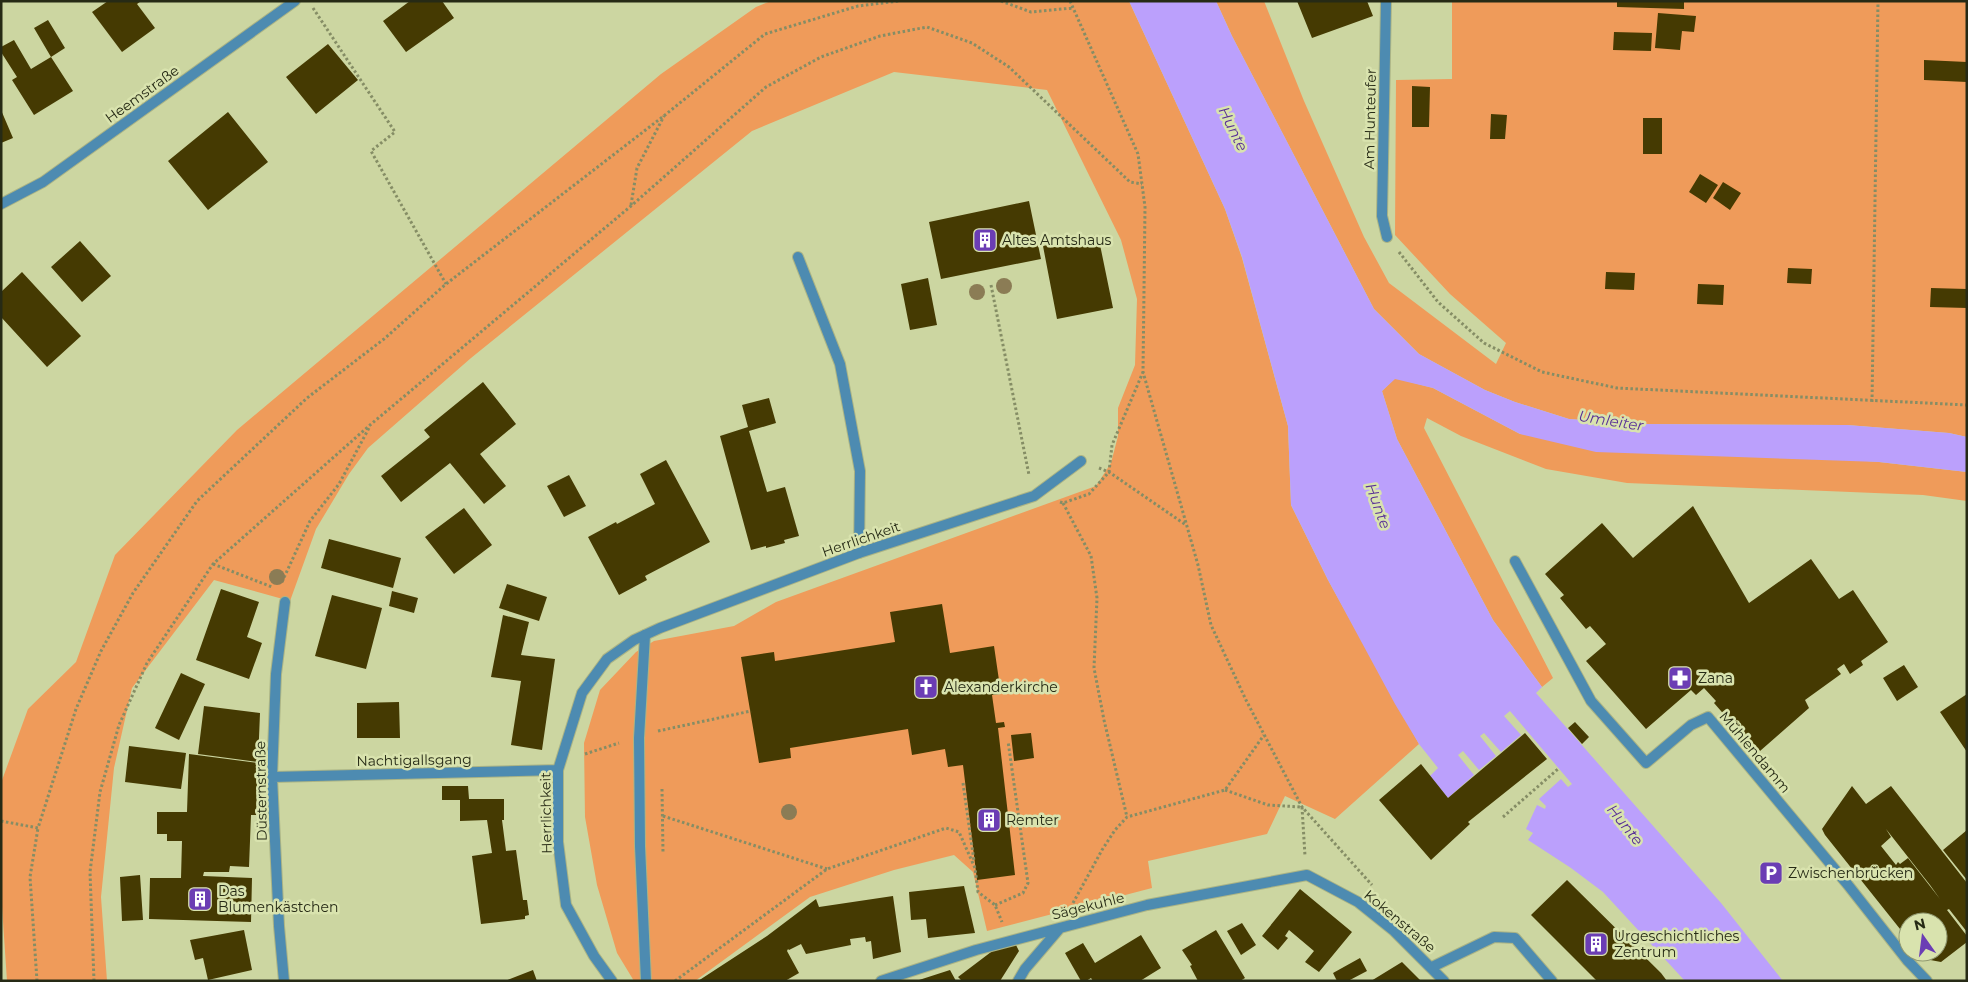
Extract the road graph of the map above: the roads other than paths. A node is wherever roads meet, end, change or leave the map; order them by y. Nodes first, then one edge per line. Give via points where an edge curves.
1 (295, 1) edge
2 (1386, 1) edge
3 (1, 204) edge
4 (1387, 237) road end
5 (798, 257) dead end
6 (1081, 461) dead end
7 (859, 553) junction
8 (1516, 561) dead end
9 (285, 602) dead end
10 (645, 635) junction
11 (558, 770) junction
12 (272, 777) junction
13 (1307, 875) joint
14 (1060, 928) junction
15 (1432, 967) junction
16 (284, 981) edge
17 (612, 981) edge
18 (646, 981) edge
19 (881, 981) edge
20 (1018, 981) edge
21 (1444, 981) edge
22 (1552, 981) edge
23 (1927, 981) edge

1 - 3 street, Heemstraße via 43,182
2 - 4 street, Am Hunteufer via 1382,216
5 - 7 street via 840,364 860,471
6 - 7 street, Herrlichkeit via 1034,496
7 - 10 street, Herrlichkeit
8 - 23 street, Mühlendamm via 1591,701 1646,763 1692,725 1708,717
9 - 12 street, Düsternstraße via 276,674
10 - 11 street, Herrlichkeit via 608,659 582,693
10 - 18 street via 639,738 639,815
11 - 12 street, Nachtigallsgang
11 - 17 street, Herrlichkeit via 558,842 566,905
12 - 16 street, Düsternstraße
13 - 14 street, Sägekuhle via 1148,906
13 - 15 street, Kokenstraße via 1358,902
14 - 19 street, Sägekuhle via 976,950
14 - 20 street
15 - 21 street, Kokenstraße
15 - 22 street via 1494,937 1515,938

